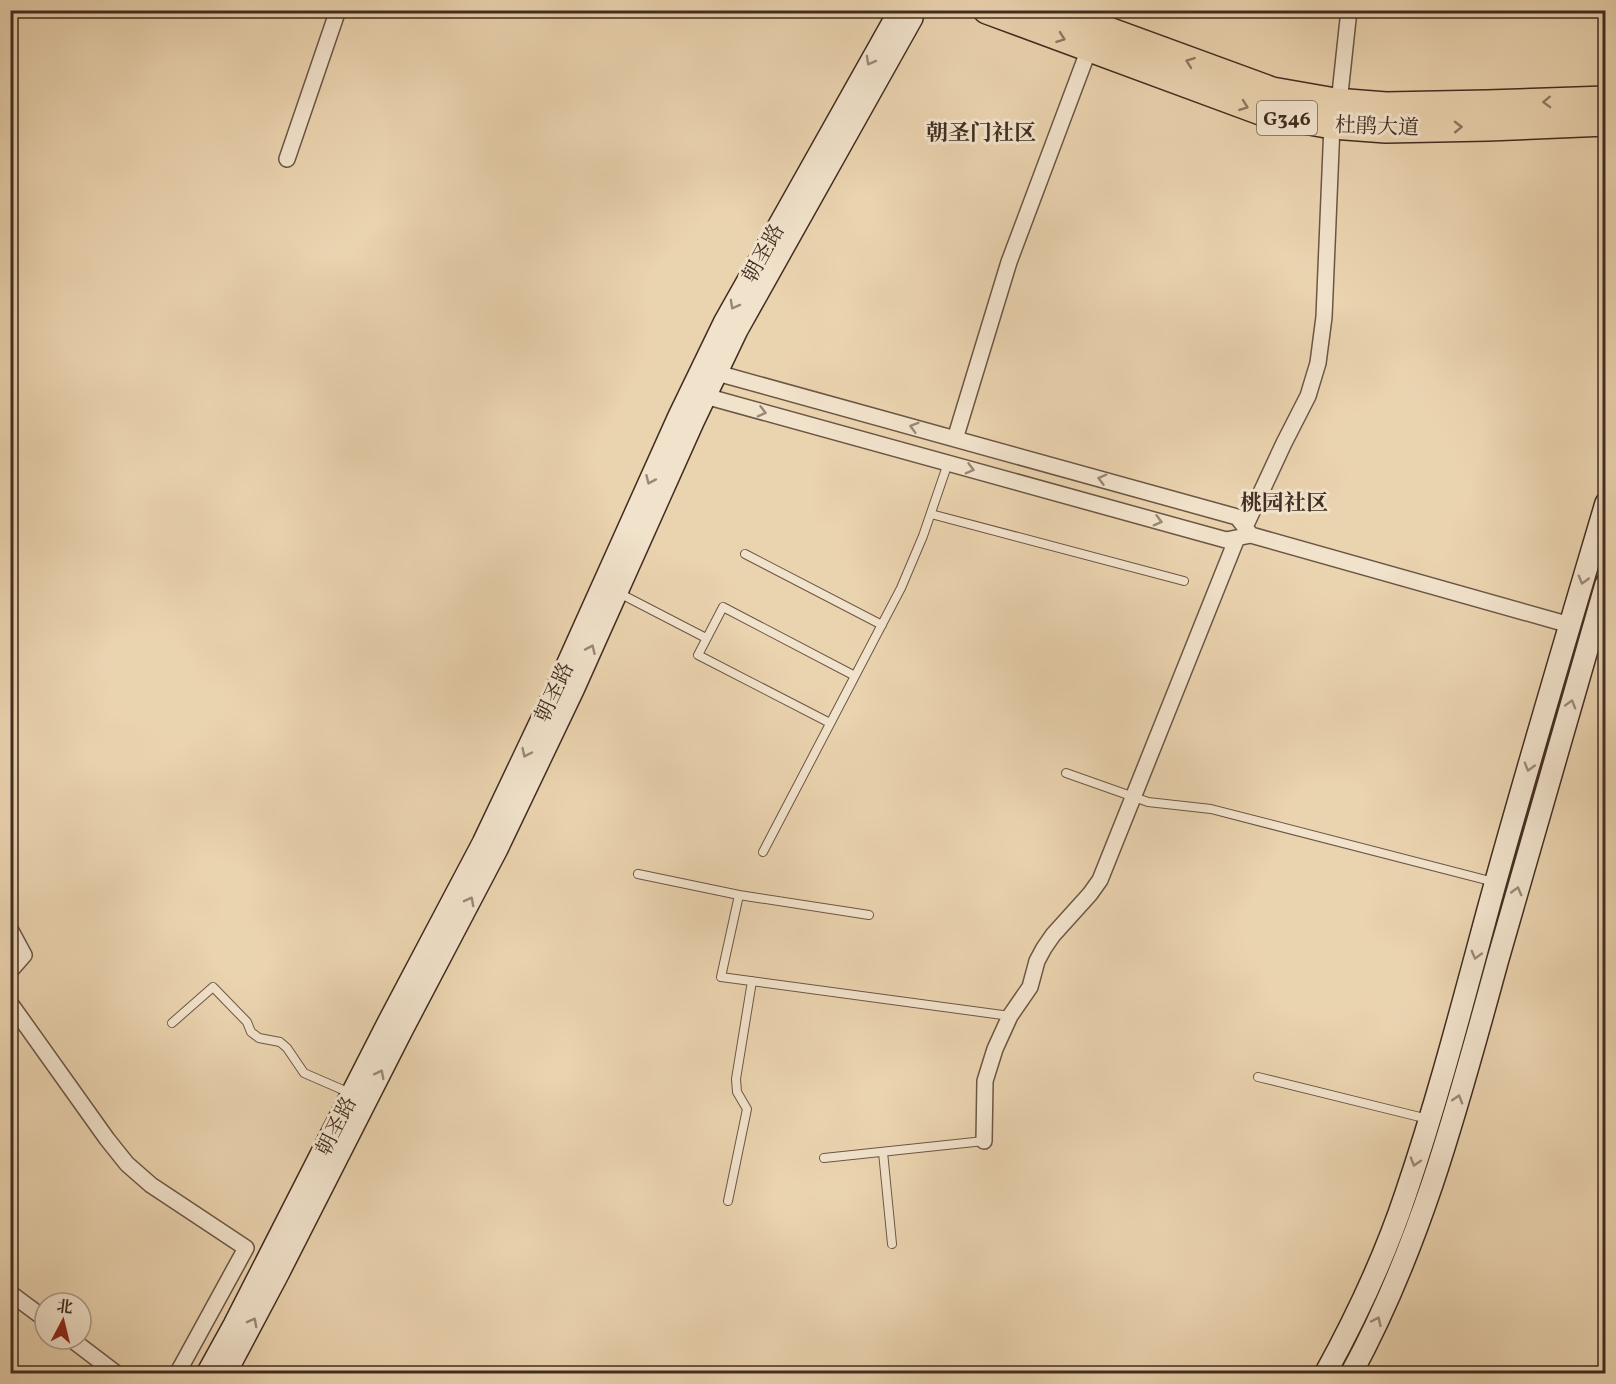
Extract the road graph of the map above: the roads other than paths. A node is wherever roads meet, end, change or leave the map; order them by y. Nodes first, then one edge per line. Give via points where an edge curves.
1 (338, 10) edge
2 (900, 10) edge
3 (914, 10) edge
4 (987, 10) edge
5 (1051, 10) edge
6 (1349, 10) edge
7 (1089, 48) junction
8 (1605, 99) edge
9 (1336, 114) junction
10 (1605, 122) edge
11 (287, 159) dead end
12 (717, 373) junction
13 (705, 396) junction
14 (955, 439) junction
15 (948, 463) junction
16 (1605, 504) edge
17 (931, 514) junction
18 (1245, 533) junction
19 (745, 554) dead end
20 (1184, 581) dead end
21 (1605, 584) edge
22 (617, 592) junction
23 (882, 625) junction
24 (1570, 625) junction
25 (706, 638) junction
26 (855, 676) junction
27 (830, 723) junction
28 (1066, 773) dead end
29 (1133, 797) junction
30 (763, 852) dead end
31 (638, 874) dead end
32 (1496, 883) junction
33 (739, 895) junction
34 (869, 915) dead end
35 (10, 929) edge
36 (10, 970) edge
37 (752, 981) junction
38 (11, 1006) edge
39 (1010, 1016) junction
40 (172, 1023) dead end
41 (1258, 1077) dead end
42 (352, 1094) junction
43 (1429, 1119) junction
44 (984, 1141) joint
45 (883, 1152) junction
46 (824, 1158) dead end
47 (728, 1201) dead end
48 (892, 1244) dead end
49 (10, 1293) edge
50 (33, 1310) edge
51 (87, 1351) edge
52 (117, 1374) edge
53 (177, 1374) edge
54 (207, 1374) edge
55 (225, 1374) edge
56 (1325, 1374) edge
57 (1351, 1374) edge

1 - 11 street
2 -> 42 main road, 朝圣路 via 724,323 483,843
3 - 12 main road, 朝圣路
4 -> 7 highway, 杜鹃大道 / G346
9 -> 5 highway, 杜鹃大道 / G346
6 - 9 street
7 -> 9 highway, 杜鹃大道 / G346 via 1266,113
7 - 14 street via 1009,262
8 -> 9 highway, 杜鹃大道 / G346 via 1386,106
9 -> 10 highway, 杜鹃大道 / G346 via 1386,129
9 - 18 street via 1324,317 1317,363 1308,396
12 - 13 main road, 朝圣路
14 -> 12 street
13 -> 15 street
13 - 22 main road, 朝圣路
18 -> 14 street via 1237,517
15 - 17 lane
15 -> 18 street via 1226,540
16 -> 24 main road
17 - 20 lane
17 - 23 lane
18 - 24 street
18 - 29 street
19 - 23 lane
57 -> 21 main road via 1390,1294 1427,1200
22 - 25 lane
55 -> 22 main road, 朝圣路 via 497,849
23 - 26 lane
24 -> 32 main road
25 - 26 lane via 723,607
25 - 27 lane via 698,654
26 - 27 lane
27 - 30 lane
28 - 29 lane
29 - 32 lane via 1211,809
29 - 39 street via 1100,880 1044,948 1030,987
31 - 33 lane
32 -> 43 main road
33 - 34 lane
33 - 37 lane via 721,977
35 - 36 street via 24,956
37 - 39 lane
37 - 47 lane via 736,1079 747,1109
38 - 53 street via 127,1164 151,1185 246,1248
39 - 44 street via 985,1081
40 - 42 lane via 213,987 247,1022 251,1032 259,1038 280,1042 304,1073
41 - 43 lane
42 - 54 main road, 朝圣路
43 -> 56 main road via 1389,1239
44 - 45 lane
45 - 46 lane
45 - 48 lane
49 - 50 street
51 - 52 street

